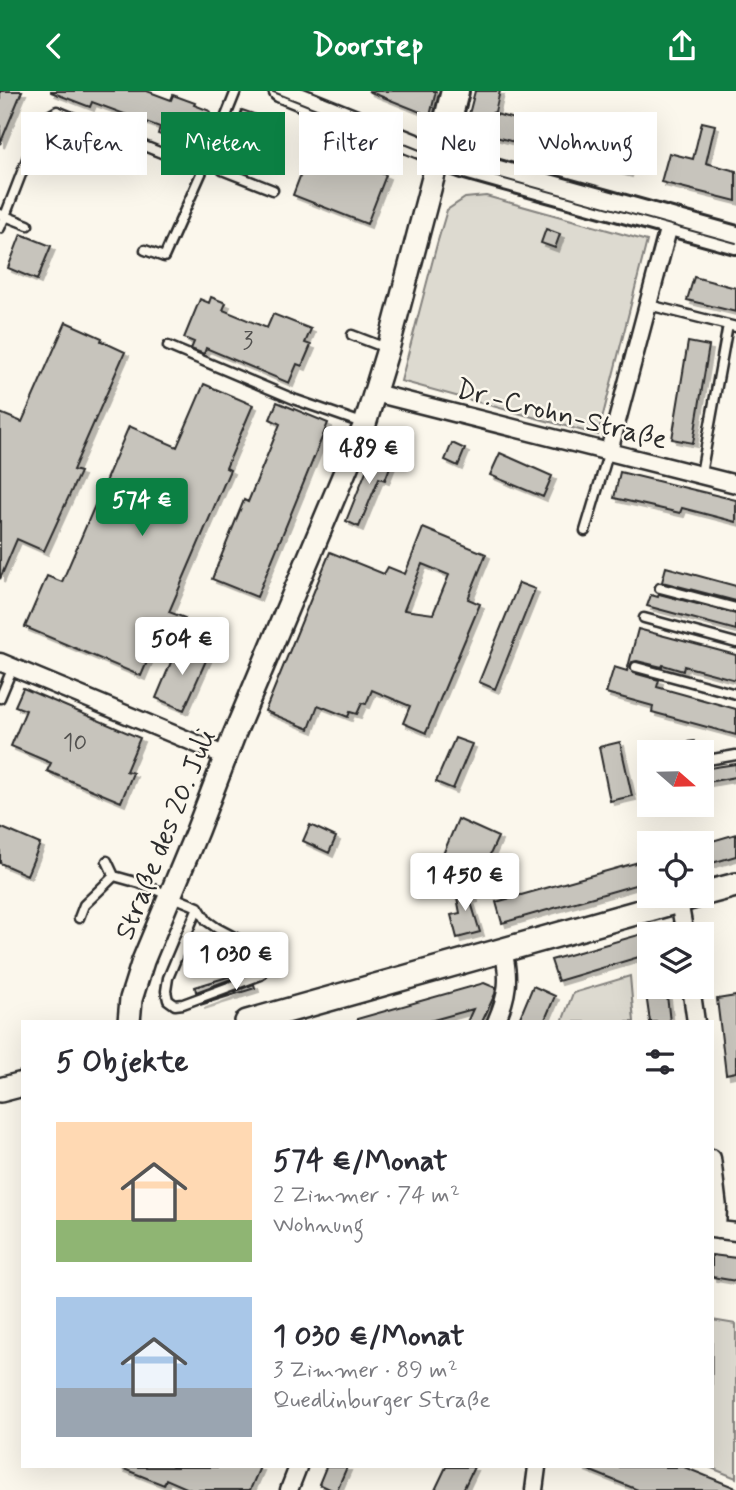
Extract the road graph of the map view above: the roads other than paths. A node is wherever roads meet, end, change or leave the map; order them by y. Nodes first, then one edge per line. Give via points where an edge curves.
1 (236, 91) edge
2 (280, 91) edge
3 (455, 91) edge
4 (228, 112) edge
5 (450, 112) edge
6 (417, 146) edge
7 (161, 153) edge
8 (500, 174) edge
9 (201, 175) edge
10 (235, 175) edge
11 (434, 175) edge
12 (274, 190) dead end
13 (2, 215) edge
14 (670, 222) junction
15 (28, 225) dead end
16 (0, 229) edge
17 (736, 240) edge
18 (145, 250) dead end
19 (649, 305) junction
20 (732, 326) edge
21 (352, 335) dead end
22 (168, 347) dead end
23 (388, 349) junction
24 (375, 393) junction
25 (365, 424) junction
26 (609, 451) junction
27 (701, 474) junction
28 (736, 484) edge
29 (585, 531) dead end
30 (660, 587) dead end
31 (736, 608) edge
32 (644, 618) dead end
33 (736, 643) edge
34 (7, 664) edge
35 (636, 667) dead end
36 (736, 694) edge
37 (0, 698) edge
38 (736, 755) edge
39 (226, 756) junction
40 (714, 759) edge
41 (107, 861) dead end
42 (114, 876) junction
43 (736, 885) edge
44 (714, 891) edge
45 (170, 895) junction
46 (198, 907) junction
47 (655, 908) edge
48 (79, 918) dead end
49 (503, 950) junction
50 (692, 999) edge
51 (129, 1020) edge
52 (254, 1020) edge
53 (497, 1020) edge
54 (695, 1020) edge
55 (21, 1085) edge
56 (0, 1090) edge
57 (714, 1175) edge
58 (715, 1230) edge
59 (736, 1232) edge
60 (298, 1468) edge
61 (537, 1468) edge
62 (291, 1489) edge
63 (534, 1490) edge

1 - 4 lane
2 - 6 street
3 - 5 main road
7 - 13 lane via 57,111 42,120
8 - 14 main road
9 - 18 lane via 164,257
10 - 12 lane
11 - 23 street, Straße des 20. Juli
13 - 15 lane
13 - 16 lane
14 - 17 main road
14 - 19 street
19 - 20 lane
19 - 26 street
20 - 27 lane
21 - 23 lane
22 - 25 lane
23 - 24 street, Straße des 20. Juli
24 - 25 street, Straße des 20. Juli
24 - 26 street, Dr.-Crohn-Straße
25 - 39 street, Straße des 20. Juli
26 - 27 street, Dr.-Crohn-Straße
26 - 29 lane
27 - 28 street, Dr.-Crohn-Straße
30 - 31 lane
32 - 33 lane
34 - 37 lane
34 - 39 street
35 - 36 lane
38 - 40 lane
39 - 45 street, Straße des 20. Juli
41 - 42 lane
42 - 45 lane
42 - 48 lane via 84,905
43 - 44 main road
45 - 46 lane
45 - 51 street, Straße des 20. Juli via 135,983
46 - 46 lane via 168,978 166,991 175,1005 253,979 261,975 264,964 255,949 207,921
47 - 49 main road
49 - 52 main road
49 - 53 street via 508,983
50 - 54 street
55 - 56 main road
57 - 58 street
58 - 59 street
60 - 62 street
61 - 63 street

